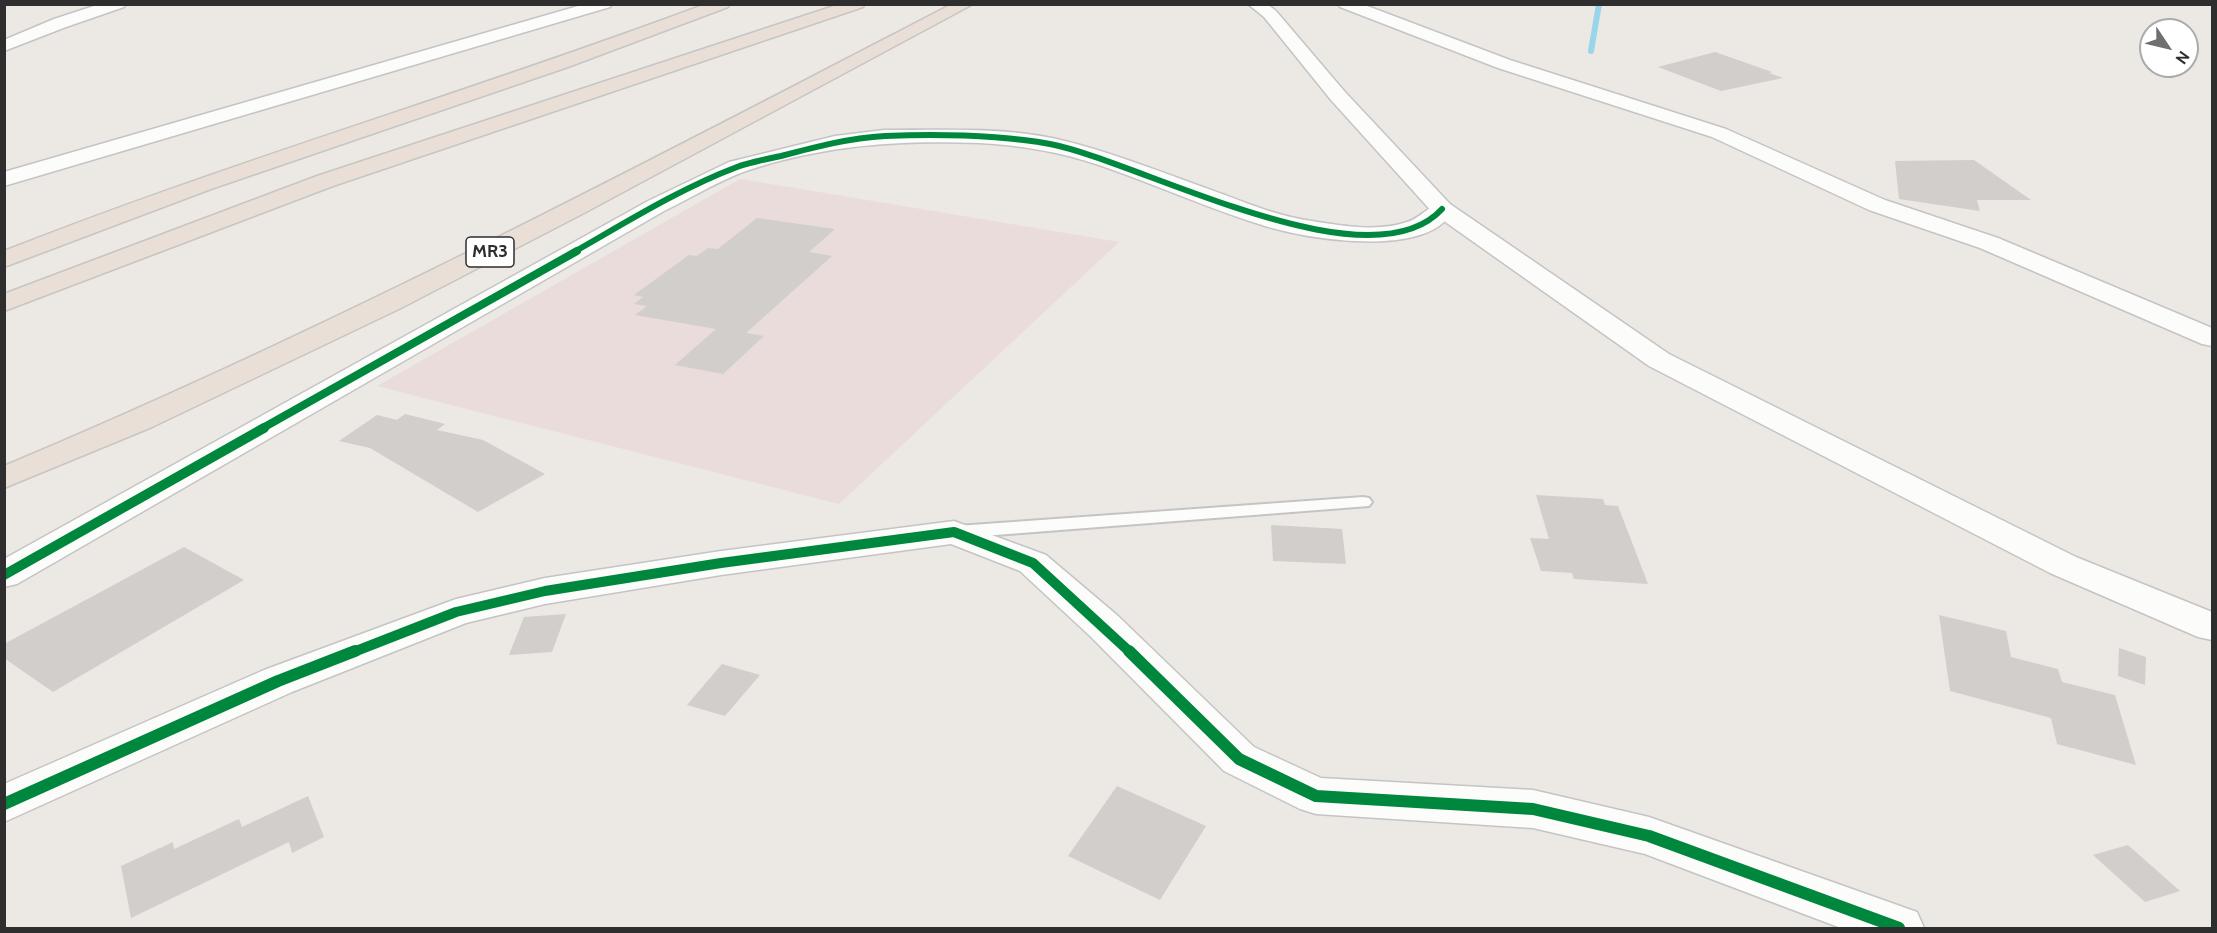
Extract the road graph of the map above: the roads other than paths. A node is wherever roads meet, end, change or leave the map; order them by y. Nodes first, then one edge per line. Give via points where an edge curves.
1 (118, 4) edge
2 (604, 4) edge
3 (722, 4) edge
4 (857, 4) edge
5 (1256, 4) edge
6 (1346, 4) edge
7 (964, 6) edge
8 (1385, 11) edge
9 (4, 46) edge
10 (4, 179) edge
11 (1442, 209) junction
12 (4, 260) edge
13 (4, 303) edge
14 (2212, 339) edge
15 (4, 478) edge
16 (1363, 502) dead end
17 (954, 532) junction
18 (4, 575) edge
19 (2212, 627) edge
20 (4, 804) edge
21 (1899, 928) edge

1 - 9 street
2 - 10 street
3 - 12 highway via 105,218
4 - 13 highway via 325,181
5 - 11 street via 1270,14 1338,96
6 - 8 street
7 - 15 highway, MR3 via 391,302 141,420
8 - 14 street via 1504,64 1719,134 1877,205 1989,243
11 - 18 street via 1431,221 1401,230 1342,232 1300,227 1106,160 1050,144 1011,139 884,136 781,154 737,167 656,206
11 - 19 street via 1659,360 2063,565
16 - 17 lane
17 - 20 street via 674,570 545,591 456,612 278,681
17 - 21 street via 1033,563 1104,626 1239,759 1316,796 1533,809 1649,836

